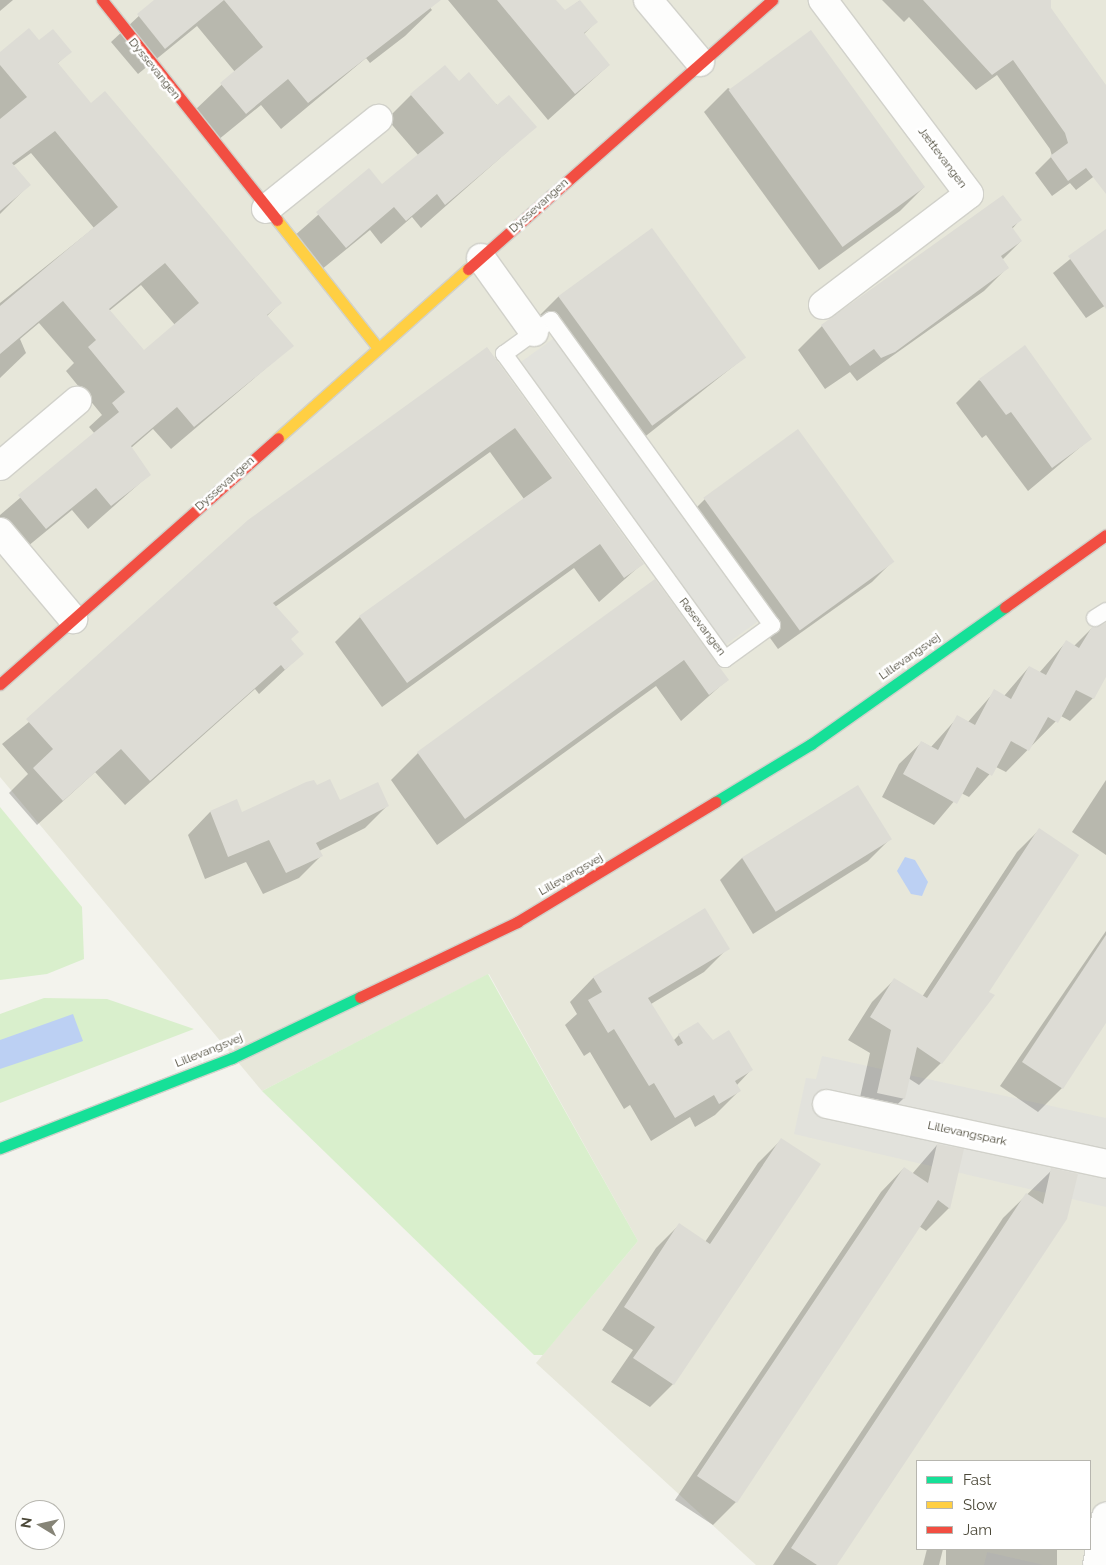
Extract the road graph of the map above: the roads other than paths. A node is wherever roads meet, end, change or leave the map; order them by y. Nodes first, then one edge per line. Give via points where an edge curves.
1 (102, 0) edge
2 (648, 0) edge
3 (772, 0) edge
4 (823, 0) edge
5 (700, 62) junction
6 (378, 119) dead end
7 (266, 209) junction
8 (480, 258) junction
9 (823, 305) dead end
10 (534, 332) junction
11 (378, 348) junction
12 (78, 401) dead end
13 (0, 466) edge
14 (0, 532) edge
15 (1106, 535) edge
16 (73, 619) junction
17 (0, 684) edge
18 (827, 1104) dead end
19 (0, 1148) edge
20 (1106, 1164) edge
21 (1106, 1517) edge
22 (1097, 1565) edge

1 - 7 street, Dyssevangen
2 - 5 street
3 - 5 street, Dyssevangen
4 - 9 street, Jættevangen via 969,194
5 - 8 street, Dyssevangen
6 - 7 street
7 - 11 street, Dyssevangen
8 - 10 street
8 - 11 street, Dyssevangen
10 - 10 lane, Røsevangen via 551,320 772,625 725,659 504,354
11 - 16 street, Dyssevangen
12 - 13 street
14 - 16 street
15 - 19 street, Lillevangsvej via 811,744 517,922 232,1058
16 - 17 street, Dyssevangen
18 - 20 street, Lillevangspark
21 - 22 street

